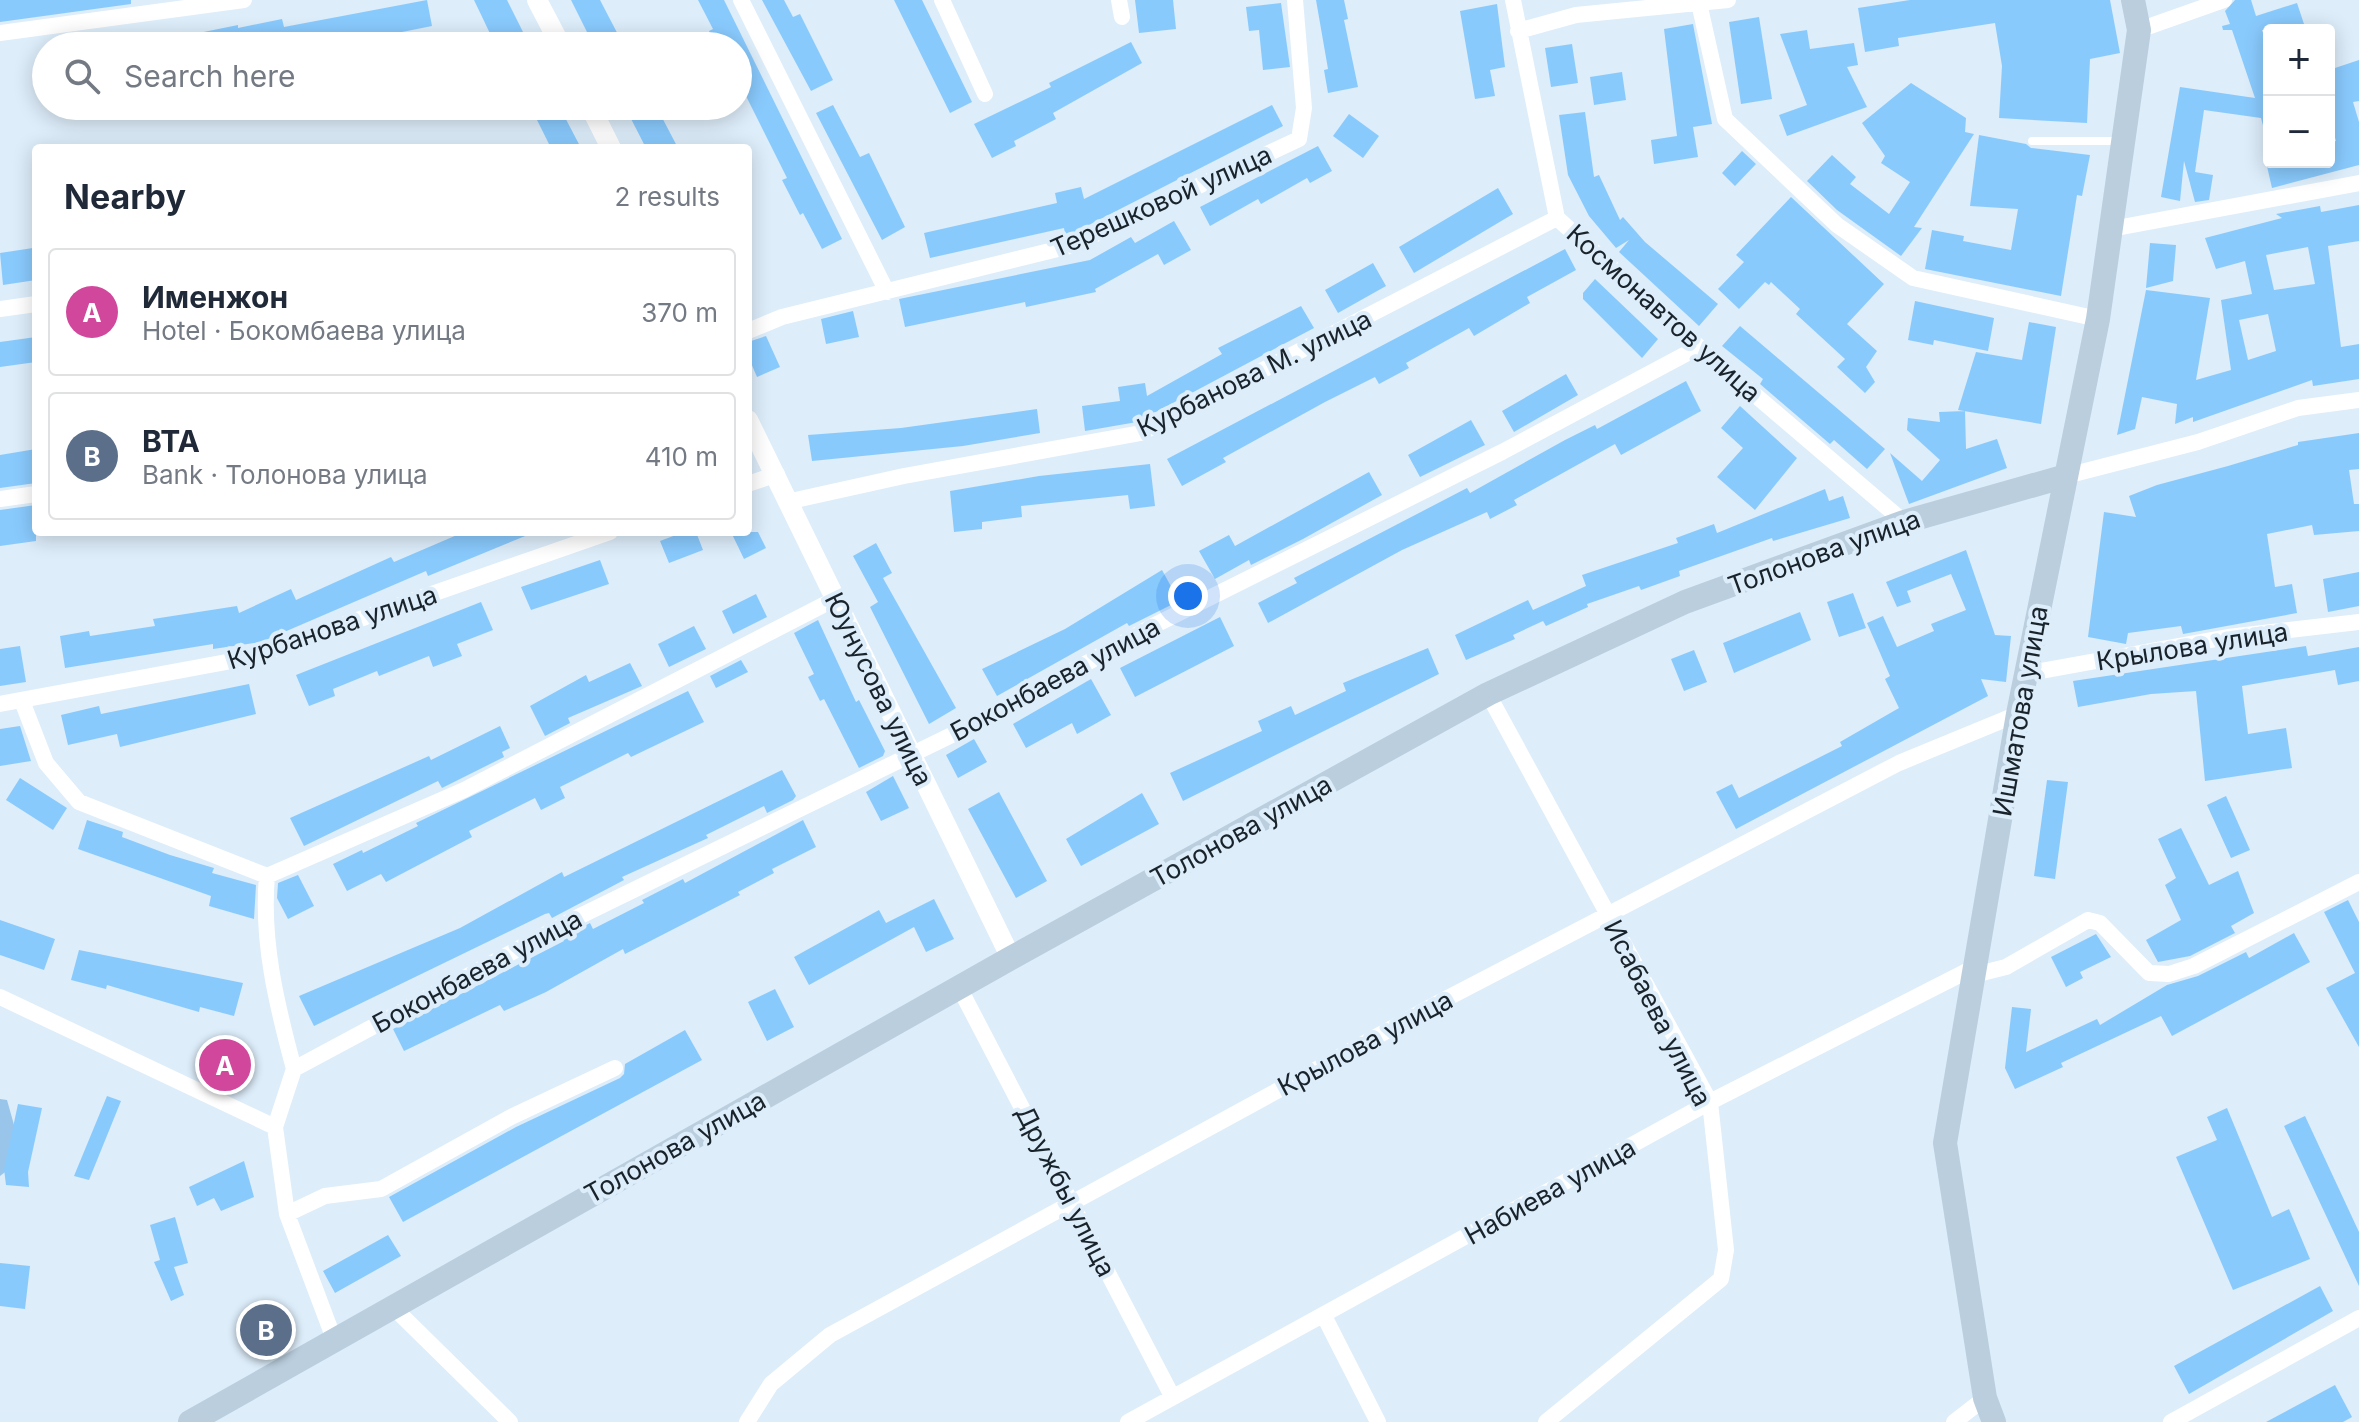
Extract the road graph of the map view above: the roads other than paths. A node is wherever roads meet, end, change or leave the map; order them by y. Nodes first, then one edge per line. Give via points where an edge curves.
1 (244, 0) edge
2 (537, 0) edge
3 (741, 0) edge
4 (942, 0) edge
5 (1295, 0) edge
6 (1513, 0) edge
7 (1728, 0) edge
8 (2133, 0) edge
9 (2224, 0) edge
10 (1699, 3) junction
11 (2139, 30) junction
12 (1518, 31) junction
13 (554, 32) edge
14 (0, 33) edge
15 (985, 94) dead end
16 (597, 120) edge
17 (2032, 141) dead end
18 (2123, 141) junction
19 (609, 144) edge
20 (2359, 183) edge
21 (1557, 218) junction
22 (2111, 229) junction
23 (887, 292) junction
24 (32, 305) edge
25 (0, 309) edge
26 (2098, 319) junction
27 (752, 329) edge
28 (1699, 347) junction
29 (2359, 400) edge
30 (752, 427) edge
31 (777, 474) junction
32 (2066, 476) junction
33 (752, 483) edge
34 (32, 495) edge
35 (0, 499) edge
36 (791, 501) junction
37 (1904, 522) junction
38 (599, 536) edge
39 (835, 599) junction
40 (2359, 622) edge
41 (2025, 674) junction
42 (1488, 694) junction
43 (22, 701) junction
44 (0, 704) edge
45 (2018, 714) junction
46 (911, 754) junction
47 (267, 876) junction
48 (2359, 882) edge
49 (1607, 915) junction
50 (1011, 958) junction
51 (1975, 971) junction
52 (959, 987) junction
53 (0, 997) edge
54 (615, 1068) dead end
55 (294, 1069) junction
56 (1710, 1102) junction
57 (275, 1127) junction
58 (1071, 1202) junction
59 (287, 1214) junction
60 (392, 1306) junction
61 (1324, 1316) junction
62 (2359, 1318) edge
63 (334, 1339) junction
64 (1172, 1396) junction
65 (1985, 1398) junction
66 (190, 1422) edge
67 (510, 1422) edge
68 (747, 1422) edge
69 (1128, 1422) edge
70 (1378, 1422) edge
71 (1546, 1422) edge
72 (1954, 1422) edge
73 (1994, 1422) edge
74 (2171, 1422) edge

1 - 14 street
2 - 13 street
3 - 23 street
4 - 15 street
5 - 23 street, Терешковой улица via 1304,108 1299,139 1070,246
6 - 12 street, Космонавтов улица
7 - 10 street
8 - 11 main road, Ишматова улица
9 - 11 street
10 - 12 street via 1576,15
10 - 26 street via 1725,119 1837,225 1913,278
11 - 18 main road, Ишматова улица
12 - 21 street, Космонавтов улица
16 - 19 street
17 - 18 lane
18 - 22 main road, Ишматова улица
20 - 22 street
21 - 28 street, Космонавтов улица
21 - 36 street, Курбанова М. улица via 1141,433
22 - 26 main road, Ишматова улица
23 - 27 street, Терешковой улица
24 - 25 street
26 - 32 main road, Ишматова улица
28 - 37 street, Космонавтов улица
28 - 46 street, Боконбаева улица
29 - 32 street, Толонова улица via 2298,408 2198,442
30 - 31 street, Юунусова улица
31 - 33 street
31 - 36 street, Юунусова улица
32 - 37 main road, Толонова улица
32 - 41 main road, Ишматова улица
34 - 35 street
36 - 39 street, Юунусова улица
37 - 42 main road, Толонова улица via 1685,602
38 - 43 street, Курбанова улица via 248,658
39 - 46 street, Юунусова улица
39 - 47 street via 464,790
40 - 41 street, Крылова улица via 2228,637
41 - 45 main road, Ишматова улица
42 - 49 street, Исабаева улица
42 - 50 main road, Толонова улица
43 - 44 street, Курбанова улица
43 - 47 street via 46,763 79,802
45 - 49 street, Крылова улица via 1899,763
45 - 51 main road, Ишматова улица
46 - 50 street, Юунусова улица
46 - 55 street, Боконбаева улица via 572,920
47 - 55 street via 267,933
48 - 51 street, Набиева улица via 2169,974 2149,973 2100,923 2088,920 2006,967
49 - 56 street, Исабаева улица
49 - 58 street, Крылова улица
50 - 52 main road, Толонова улица
51 - 56 street, Набиева улица
51 - 65 main road, Ишматова улица via 1945,1143
52 - 58 street, Дружбы улица
52 - 60 main road, Толонова улица
53 - 57 street
54 - 59 street via 511,1117 381,1189 325,1196
55 - 57 street
56 - 61 street, Набиева улица
56 - 71 street, Исабаева улица via 1726,1250 1721,1279
57 - 59 street
58 - 64 street, Дружбы улица
58 - 68 street, Крылова улица via 830,1335 771,1384
59 - 63 street
60 - 63 main road, Толонова улица
60 - 67 street
61 - 64 street, Набиева улица
61 - 70 street
62 - 74 street
63 - 66 main road, Толонова улица
64 - 69 street, Набиева улица
65 - 72 street
65 - 73 main road, Ишматова улица

